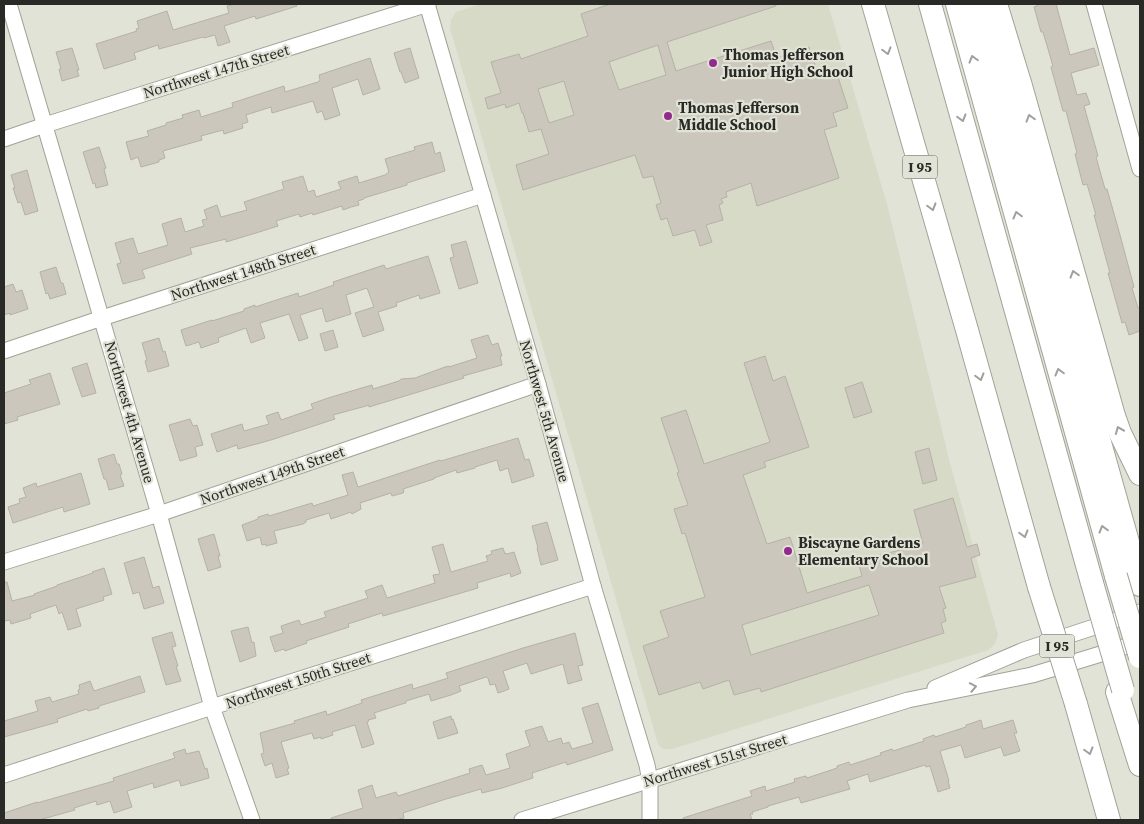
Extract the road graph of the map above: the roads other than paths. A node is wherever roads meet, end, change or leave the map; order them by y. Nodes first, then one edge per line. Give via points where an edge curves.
1 (10, 4) edge
2 (427, 4) edge
3 (873, 4) edge
4 (930, 4) edge
5 (957, 4) edge
6 (977, 4) edge
7 (996, 4) edge
8 (1094, 4) edge
9 (45, 125) junction
10 (4, 139) edge
11 (1140, 169) edge
12 (483, 195) junction
13 (102, 318) junction
14 (4, 351) edge
15 (538, 384) junction
16 (1140, 474) edge
17 (159, 514) junction
18 (4, 562) edge
19 (1140, 585) edge
20 (593, 586) junction
21 (1140, 612) edge
22 (1140, 642) edge
23 (1024, 650) junction
24 (1140, 657) edge
25 (1032, 675) junction
26 (1120, 691) junction
27 (908, 700) junction
28 (212, 707) junction
29 (1140, 746) edge
30 (1140, 765) edge
31 (4, 775) edge
32 (650, 781) junction
33 (252, 820) edge
34 (522, 820) edge
35 (650, 820) edge
36 (1109, 820) edge

1 - 9 street, Northwest 4th Avenue
2 - 9 street, Northwest 147th Street
2 - 12 street, Northwest 5th Avenue
3 -> 36 highway, I 95, bridge via 1039,587
4 -> 26 highway, bridge
24 -> 5 highway, bridge
6 - 19 highway
16 -> 7 highway via 1114,416
8 - 11 street
9 - 10 street, Northwest 147th Street
9 - 13 street, Northwest 4th Avenue
12 - 13 street, Northwest 148th Street
12 - 15 street, Northwest 5th Avenue
13 - 14 street, Northwest 148th Street
13 - 17 street, Northwest 4th Avenue
15 - 17 street, Northwest 149th Street
15 - 20 street, Northwest 5th Avenue
17 - 18 street, Northwest 149th Street
17 - 28 street, Northwest 4th Avenue
20 - 28 street, Northwest 150th Street
20 - 32 street, Northwest 5th Avenue
21 - 23 street, Northwest 151st Street
22 - 25 street, Northwest 151st Street
23 - 25 street
23 - 27 street, Northwest 151st Street
27 -> 25 street, Northwest 151st Street
26 - 29 highway
26 - 30 highway
27 - 32 street, Northwest 151st Street
28 - 31 street, Northwest 150th Street
28 - 33 street, Northwest 4th Avenue
32 - 34 street, Northwest 151st Street
32 - 35 street, Northwest 5th Avenue

